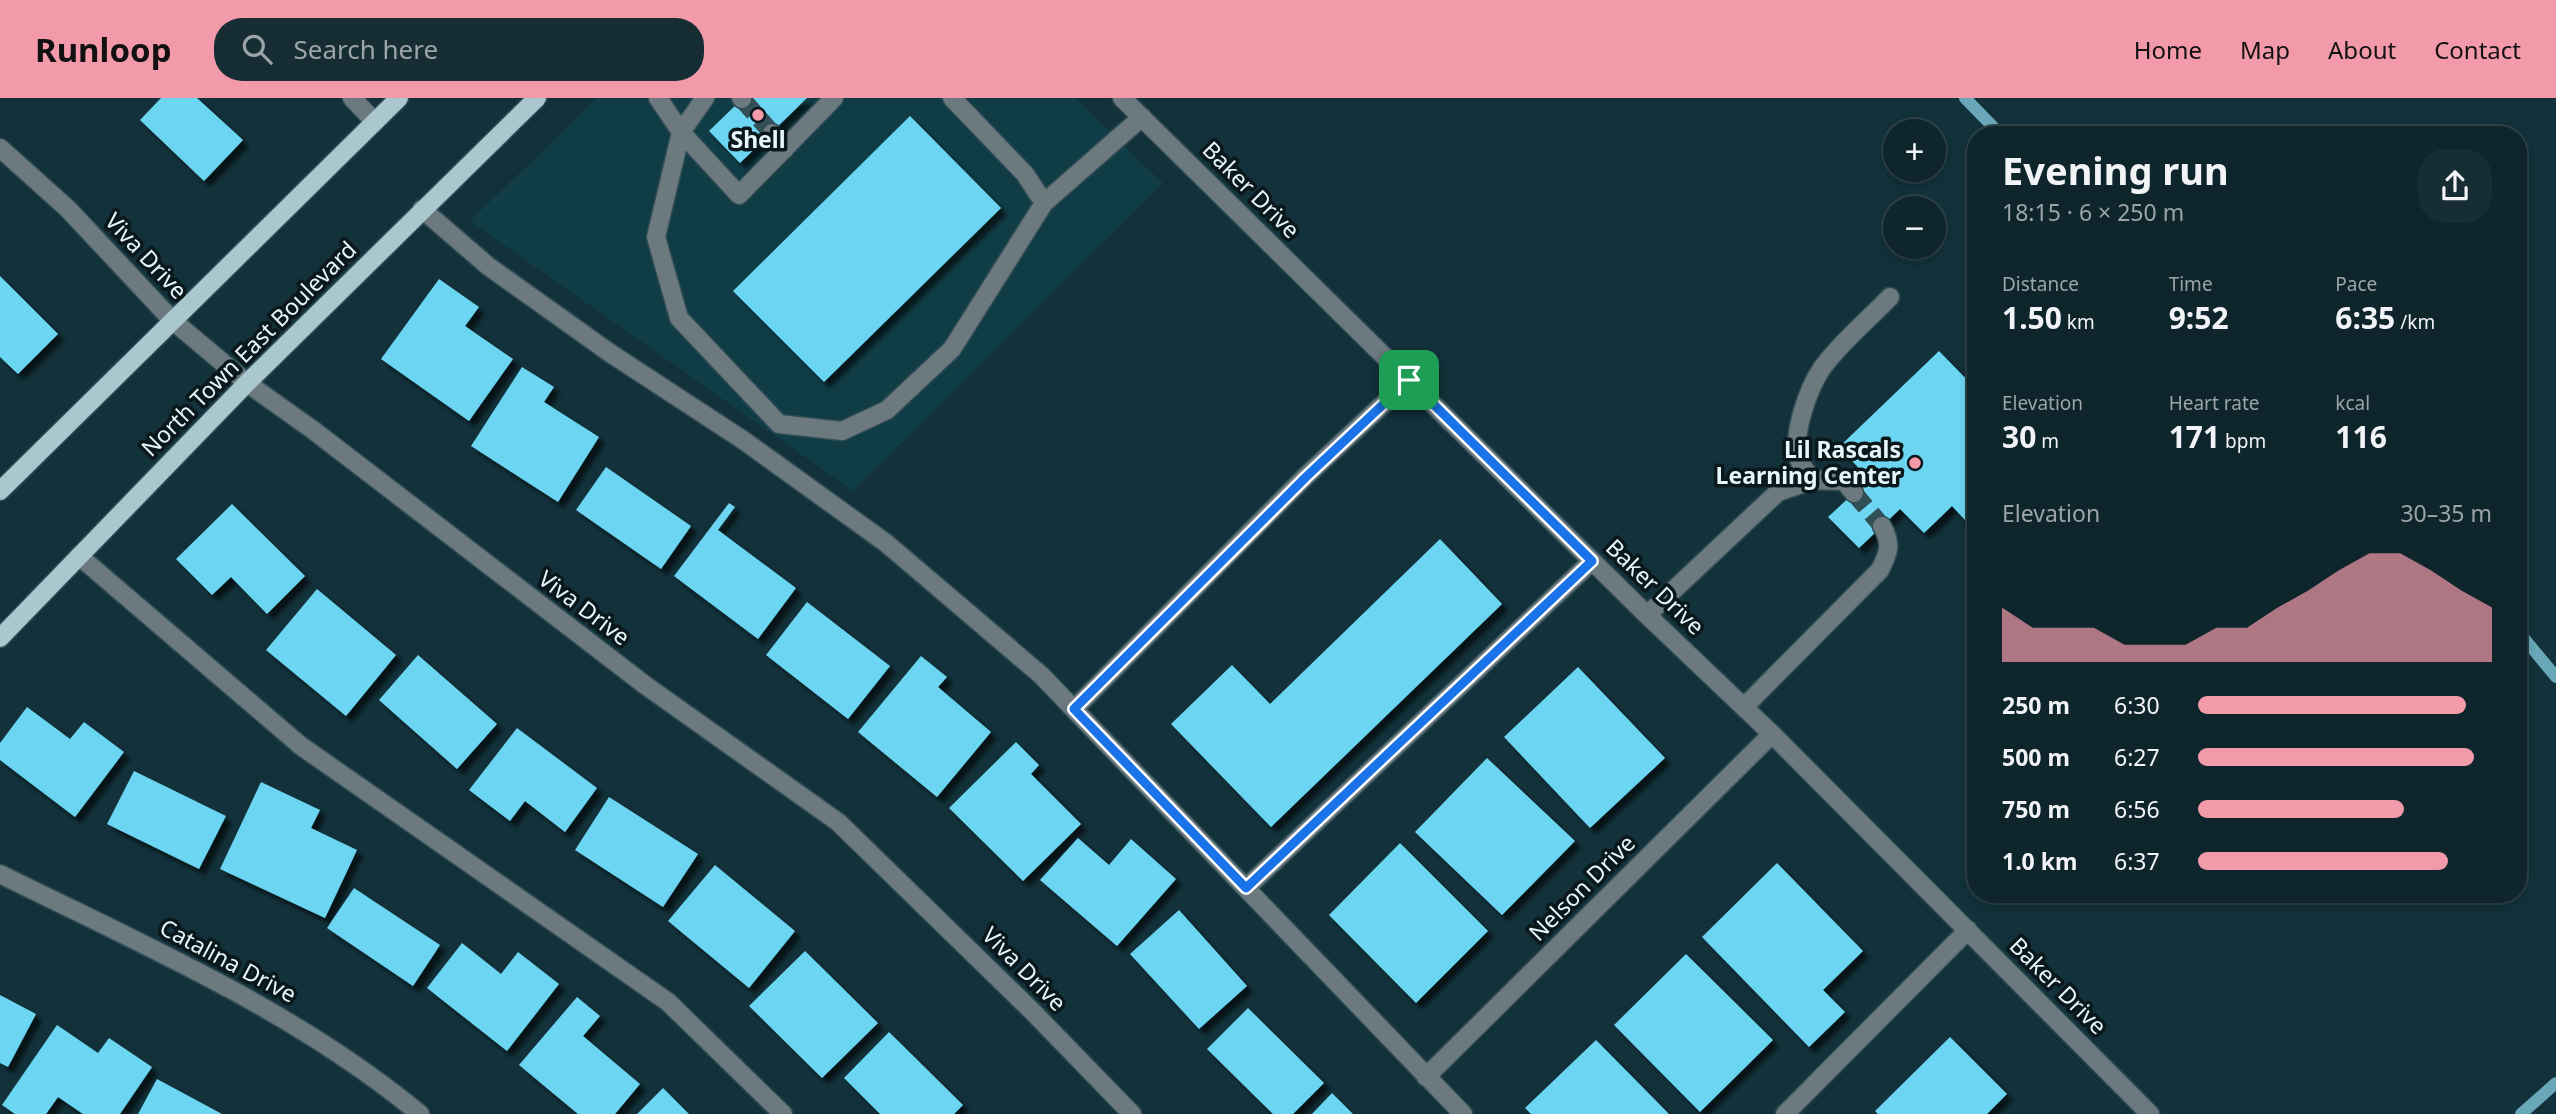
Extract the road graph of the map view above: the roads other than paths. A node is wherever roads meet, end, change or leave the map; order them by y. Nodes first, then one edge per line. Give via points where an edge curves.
1 (352, 98) edge
2 (399, 98) edge
3 (537, 98) edge
4 (658, 98) edge
5 (705, 98) edge
6 (952, 98) edge
7 (1122, 98) edge
8 (830, 100) edge
9 (1142, 117) junction
10 (375, 122) junction
11 (681, 132) junction
12 (772, 133) tunnel mouth
13 (0, 148) edge
14 (784, 150) junction
15 (1044, 203) junction
16 (422, 209) junction
17 (1890, 297) dead end
18 (172, 320) junction
19 (1409, 380) junction
20 (247, 383) junction
21 (1813, 480) junction
22 (0, 491) edge
23 (1854, 493) tunnel mouth
24 (1882, 526) tunnel mouth
25 (79, 556) junction
26 (1592, 561) junction
27 (1647, 615) junction
28 (0, 638) edge
29 (1744, 707) junction
30 (1074, 709) junction
31 (1772, 734) junction
32 (0, 874) edge
33 (1246, 888) junction
34 (1968, 930) junction
35 (1426, 1077) junction
36 (2148, 1113) edge
37 (420, 1114) edge
38 (783, 1114) edge
39 (1132, 1114) edge
40 (1463, 1114) edge
41 (1785, 1114) edge

1 - 10 street
2 - 10 main road
3 - 16 main road, North Town East Boulevard
4 - 11 street
5 - 11 street
6 - 15 street via 1025,174
7 - 9 street, Baker Drive
8 - 14 street
9 - 15 street
9 - 19 street, Baker Drive
10 - 18 main road
11 - 14 street via 739,195
11 - 15 street via 656,237 680,318 779,424 842,432 887,410 952,349
12 - 14 street
13 - 18 street, Viva Drive via 68,209
16 - 20 main road, North Town East Boulevard
16 - 30 street via 488,267 886,543 1041,675
17 - 21 street via 1821,369 1799,423 1797,440 1800,461
18 - 20 street, Viva Drive
18 - 22 main road
19 - 26 street, Baker Drive
19 - 30 street
20 - 25 main road, North Town East Boulevard
20 - 39 street, Viva Drive via 634,677 838,822
21 - 23 street via 1844,481
21 - 27 street via 1778,492
24 - 29 street via 1890,550 1880,570
25 - 28 main road, North Town East Boulevard
25 - 38 street via 301,746 668,1002
26 - 27 street, Baker Drive
26 - 33 street
27 - 29 street, Baker Drive
29 - 31 street, Baker Drive
30 - 33 street
31 - 34 street, Baker Drive
31 - 35 street, Nelson Drive
32 - 37 street, Catalina Drive via 208,975 310,1032
33 - 35 street
34 - 36 street, Baker Drive
34 - 41 street
35 - 40 street

